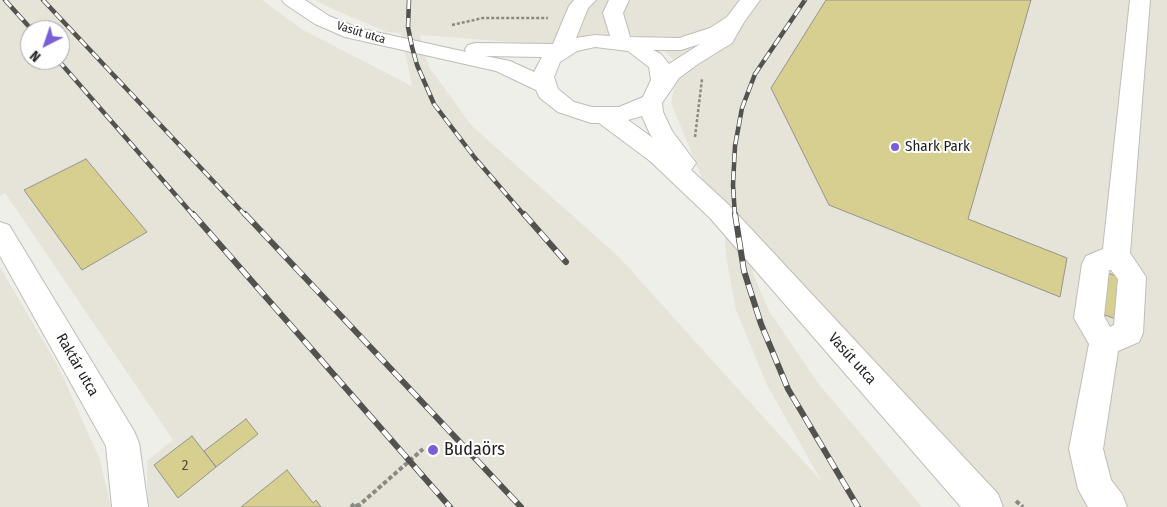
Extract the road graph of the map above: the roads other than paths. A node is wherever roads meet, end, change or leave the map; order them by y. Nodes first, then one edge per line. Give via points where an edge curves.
1 (292, 0) edge
2 (586, 0) edge
3 (619, 0) edge
4 (750, 0) edge
5 (1140, 0) edge
6 (734, 21) junction
7 (622, 43) junction
8 (436, 50) junction
9 (561, 51) junction
10 (544, 85) junction
11 (656, 94) junction
12 (606, 116) junction
13 (719, 211) junction
14 (0, 232) edge
15 (1116, 255) junction
16 (1104, 343) junction
17 (130, 507) edge
18 (985, 507) edge
19 (1109, 507) edge

1 - 8 street, Vasút utca via 322,20 352,33
2 - 9 street via 579,6
3 - 7 street via 613,13
4 - 6 street
5 - 15 street
6 - 7 street via 717,32 681,44
6 - 11 street via 725,39 671,73
7 - 9 street, Vasút utca via 595,41
7 - 11 street, Vasút utca via 653,59 662,72
8 - 9 street, Vasút utca
8 - 10 street, Vasút utca via 502,66
9 - 10 street via 548,63
10 - 12 street, Vasút utca via 552,97 566,108 591,116
11 - 12 street, Vasút utca via 631,112
11 - 13 street, Vasút utca via 652,112 662,134
12 - 13 street, Vasút utca via 659,154
13 - 18 street, Vasút utca
14 - 17 street, Raktár utca via 122,443
15 - 16 street via 1096,264 1092,292 1089,318
15 - 16 street via 1132,277 1128,333
16 - 19 street via 1086,449 1096,488

